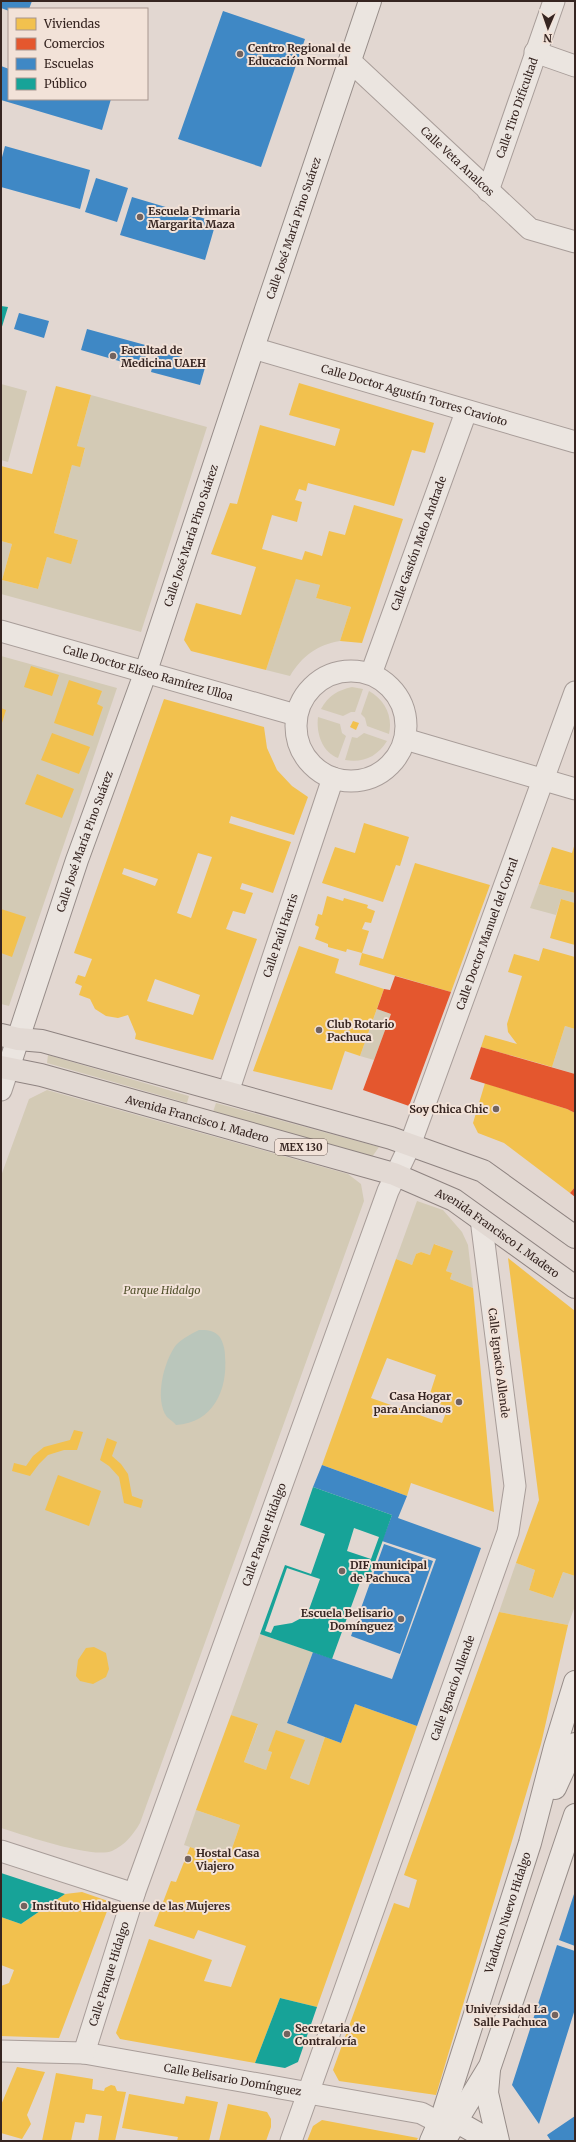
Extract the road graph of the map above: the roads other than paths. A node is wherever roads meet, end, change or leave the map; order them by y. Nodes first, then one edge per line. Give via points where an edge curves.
1 (370, 1) edge
2 (554, 1) edge
3 (535, 52) junction
4 (350, 61) junction
5 (575, 66) edge
6 (488, 191) junction
7 (575, 242) edge
8 (253, 348) junction
9 (466, 412) junction
10 (575, 442) edge
11 (1, 631) edge
12 (146, 671) junction
13 (371, 674) junction
14 (575, 692) edge
15 (296, 715) junction
16 (405, 739) junction
17 (333, 778) junction
18 (544, 779) junction
19 (575, 789) edge
20 (9, 1037) edge
21 (5, 1068) edge
22 (1, 1090) edge
23 (228, 1092) junction
24 (410, 1145) junction
25 (394, 1174) junction
26 (481, 1219) junction
27 (575, 1237) edge
28 (575, 1287) edge
29 (575, 1682) edge
30 (575, 1744) edge
31 (575, 1815) edge
32 (530, 1843) junction
33 (1, 1851) edge
34 (134, 1894) junction
35 (1, 2052) edge
36 (84, 2053) junction
37 (490, 2066) junction
38 (310, 2093) junction
39 (444, 2132) edge
40 (291, 2141) edge
41 (490, 2141) edge
42 (498, 2141) edge

1 - 4 main road, Calle José María Pino Suárez
2 - 3 street, Calle Tiro Dificultad
3 - 5 street
3 - 6 street, Calle Tiro Dificultad
4 - 6 street, Calle Veta Analcos
4 - 8 main road, Calle José María Pino Suárez
6 - 7 street, Calle Veta Analcos via 530,229
8 - 9 street, Calle Doctor Agustín Torres Cravioto
8 - 12 main road, Calle José María Pino Suárez
9 - 10 street, Calle Doctor Agustín Torres Cravioto
9 - 13 street, Calle Gastón Melo Andrade
11 - 12 street, Calle Doctor Elíseo Ramírez Ulloa
12 - 15 street, Calle Doctor Elíseo Ramírez Ulloa
12 - 20 main road, Calle José María Pino Suárez
13 - 15 street via 339,672 324,678 311,687
13 - 16 street via 385,682 396,694 403,708 406,723
14 - 18 street, Calle Doctor Manuel del Corral
15 - 17 street via 295,731 299,746 307,760 318,771
16 - 17 street via 394,759 378,774 363,780
16 - 18 street
17 - 23 street, Calle Paúl Harris
18 - 19 street
18 - 24 street, Calle Doctor Manuel del Corral
20 - 21 main road, Calle José María Pino Suárez
20 - 23 main road via 42,1041
21 - 22 street
21 - 25 main road, Avenida Francisco I. Madero / MEX 130 via 42,1075
23 - 24 main road
24 - 25 street, Calle Doctor Manuel del Corral
24 - 27 main road via 483,1170
25 - 26 main road, Avenida Francisco I. Madero / MEX 130 via 454,1200
25 - 34 street, Calle Parque Hidalgo
26 - 28 main road, Avenida Francisco I. Madero / MEX 130
26 - 38 street, Calle Ignacio Allende via 515,1486 508,1532
29 - 32 main road, Viaducto Nuevo Hidalgo
30 - 32 main road
31 - 37 main road
32 - 39 main road, Viaducto Nuevo Hidalgo
33 - 34 street
34 - 36 street, Calle Parque Hidalgo
35 - 36 street, Calle Belisario Domínguez
36 - 38 street, Calle Belisario Domínguez
37 - 39 main road
37 - 42 main road via 487,2093
38 - 39 street, Calle Belisario Domínguez via 421,2113
38 - 40 street, Calle Ignacio Allende
39 - 41 main road, Calle Belisario Domínguez

